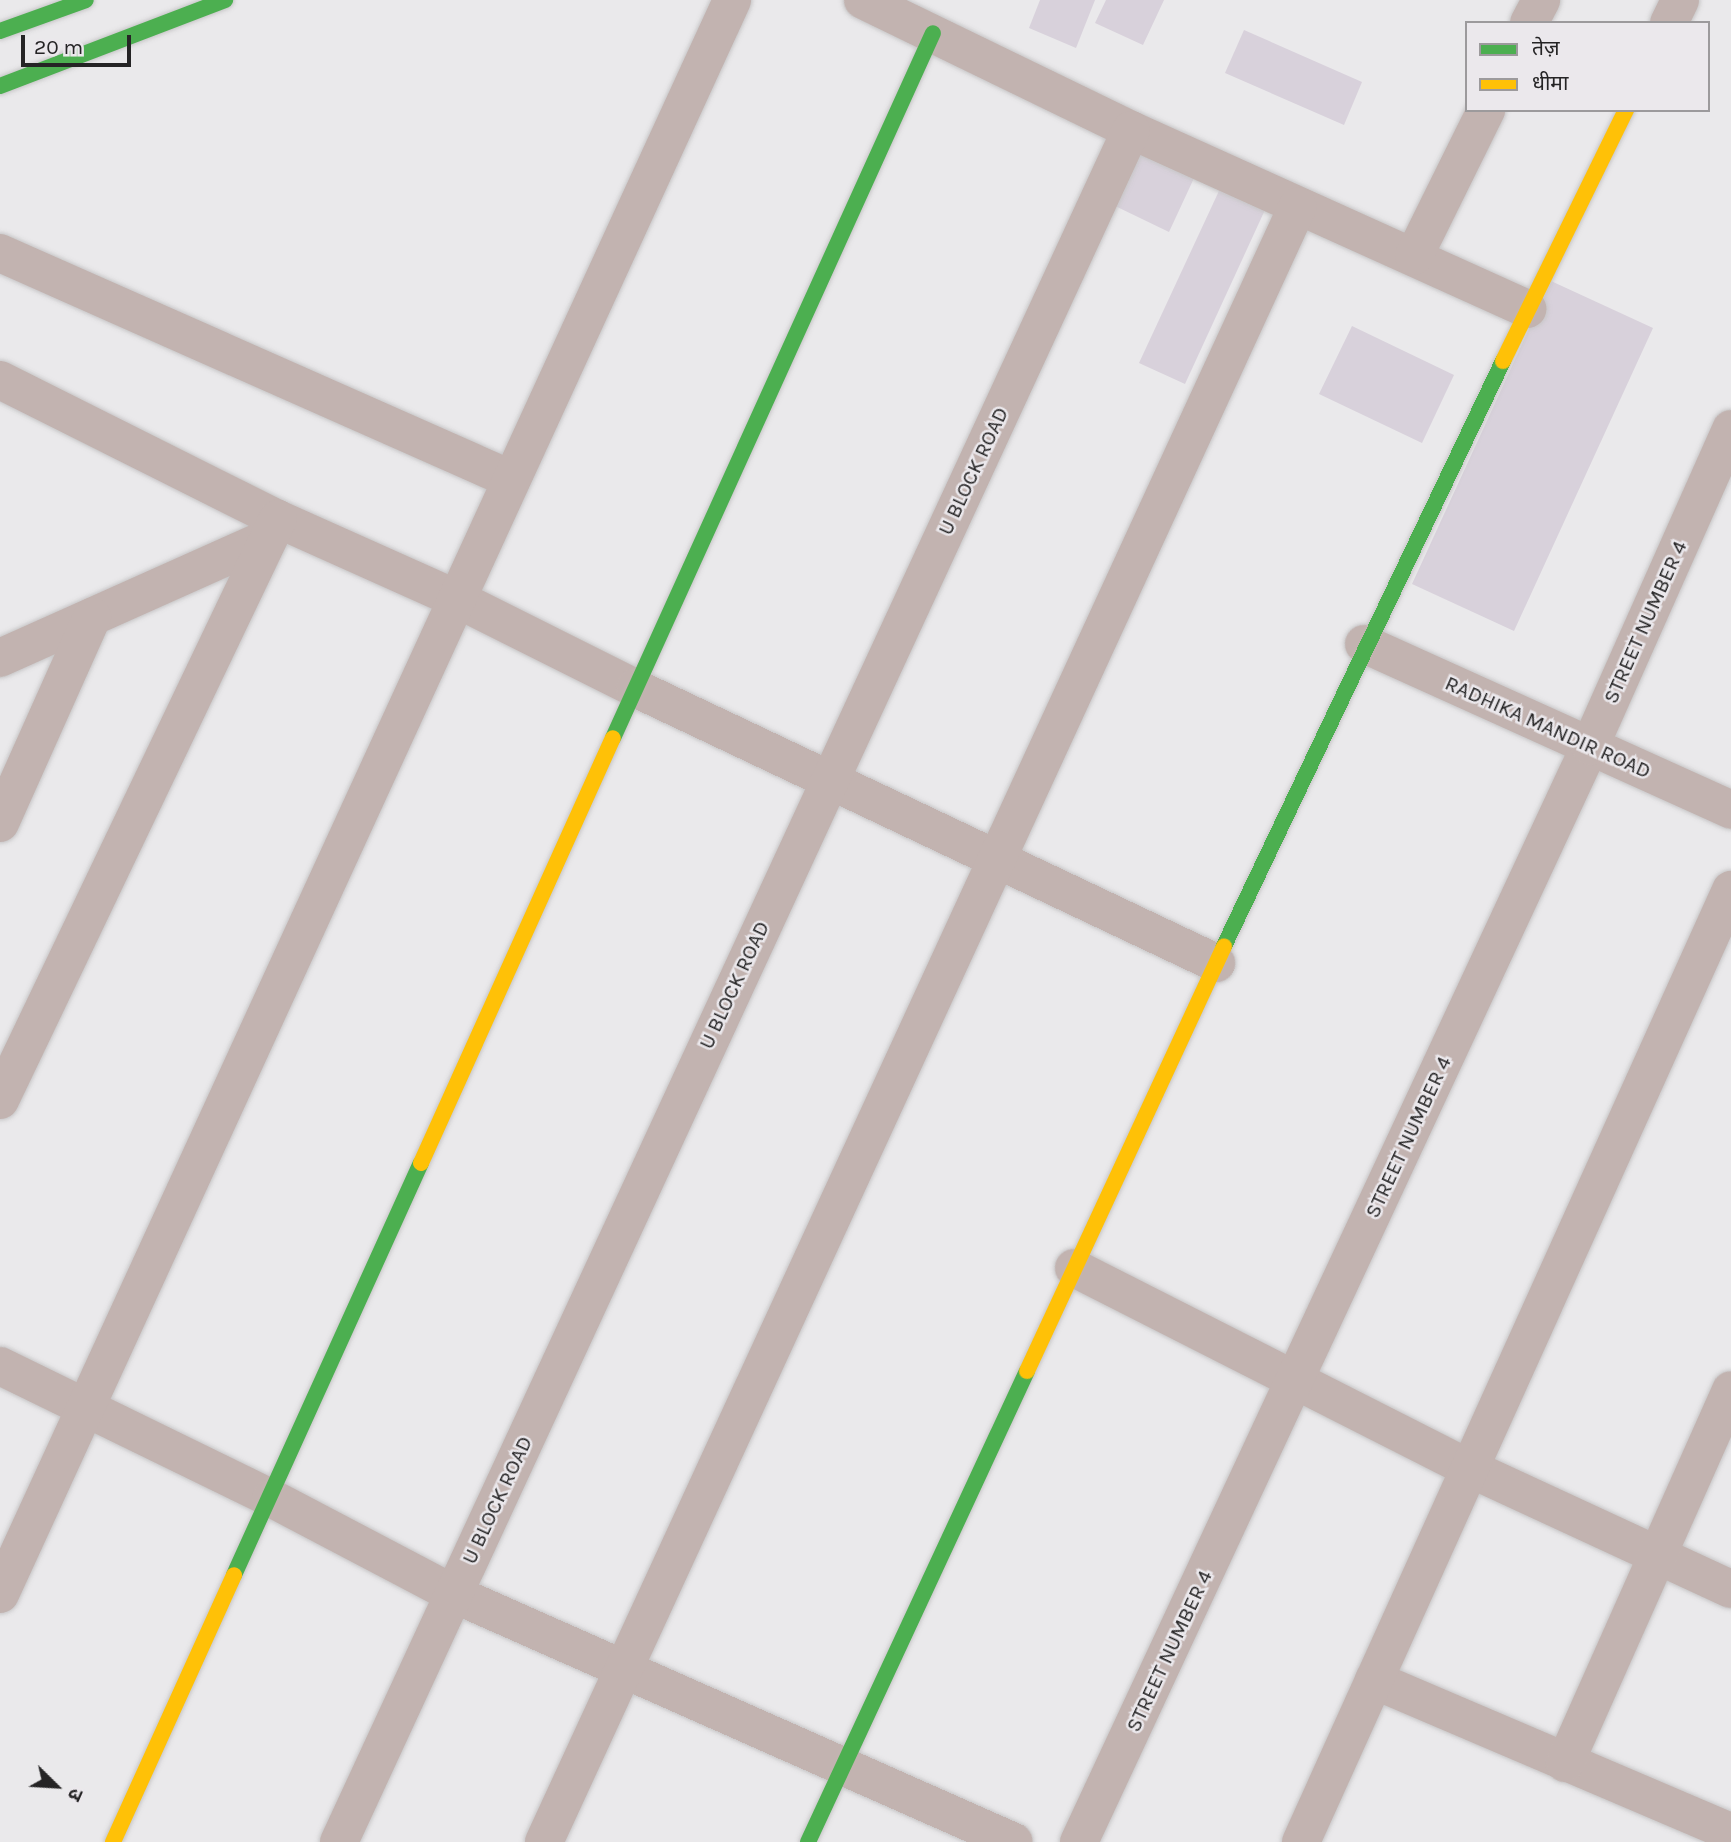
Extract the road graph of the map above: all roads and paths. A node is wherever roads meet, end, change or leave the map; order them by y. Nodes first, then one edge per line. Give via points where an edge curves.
1 (86, 0) edge
2 (225, 0) edge
3 (732, 0) edge
4 (863, 0) edge
5 (1541, 0) edge
6 (1680, 0) edge
7 (1531, 21) edge
8 (1670, 21) edge
9 (0, 31) edge
10 (933, 33) junction
11 (0, 86) edge
12 (1485, 112) edge
13 (1625, 112) edge
14 (1131, 130) junction
15 (1298, 206) junction
16 (0, 253) edge
17 (1414, 256) junction
18 (1528, 309) junction
19 (4, 386) edge
20 (1731, 429) edge
21 (508, 478) junction
22 (273, 528) junction
23 (457, 599) junction
24 (92, 617) junction
25 (1364, 644) junction
26 (0, 658) edge
27 (635, 688) junction
28 (1590, 746) junction
29 (829, 779) junction
30 (1731, 810) edge
31 (0, 823) edge
32 (996, 858) junction
33 (1731, 890) edge
34 (1216, 963) junction
35 (0, 1100) edge
36 (1074, 1268) junction
37 (0, 1366) edge
38 (1296, 1380) junction
39 (1731, 1390) edge
40 (86, 1407) junction
41 (1471, 1469) junction
42 (271, 1498) junction
43 (1655, 1555) junction
44 (1731, 1589) edge
45 (0, 1594) edge
46 (454, 1594) junction
47 (623, 1669) junction
48 (1374, 1680) junction
49 (1565, 1763) junction
50 (842, 1766) junction
51 (1730, 1825) edge
52 (113, 1842) edge
53 (339, 1842) edge
54 (544, 1842) edge
55 (808, 1842) edge
56 (1014, 1842) edge
57 (1079, 1842) edge
58 (1301, 1842) edge

1 - 9 street
2 - 11 street
3 - 21 street
4 - 10 street
5 - 7 street
6 - 8 street
10 - 14 street
10 - 27 street
12 - 17 street
13 - 18 street
14 - 15 street
14 - 29 street, U BLOCK ROAD
15 - 17 street
15 - 32 street
16 - 21 street
17 - 18 street
18 - 25 street
19 - 22 street
20 - 28 street, STREET NUMBER 4
21 - 23 street
22 - 23 street
22 - 24 street
22 - 35 street
23 - 27 street
23 - 40 street
24 - 26 street
24 - 31 street
25 - 28 street, RADHIKA MANDIR ROAD
25 - 34 street
27 - 29 street
27 - 42 street
28 - 30 street, RADHIKA MANDIR ROAD
28 - 38 street, STREET NUMBER 4
29 - 32 street
29 - 46 street, U BLOCK ROAD
32 - 34 street
32 - 47 street
33 - 41 street
34 - 36 street
36 - 38 street
36 - 50 street
37 - 40 street
38 - 41 street
38 - 57 street, STREET NUMBER 4
39 - 43 street
40 - 42 street
40 - 45 street
41 - 43 street
41 - 48 street
42 - 46 street
42 - 52 street
43 - 44 street
43 - 49 street
46 - 47 street
46 - 53 street, U BLOCK ROAD
47 - 50 street
47 - 54 street
48 - 49 street
48 - 58 street
49 - 51 street
50 - 55 street
50 - 56 street

